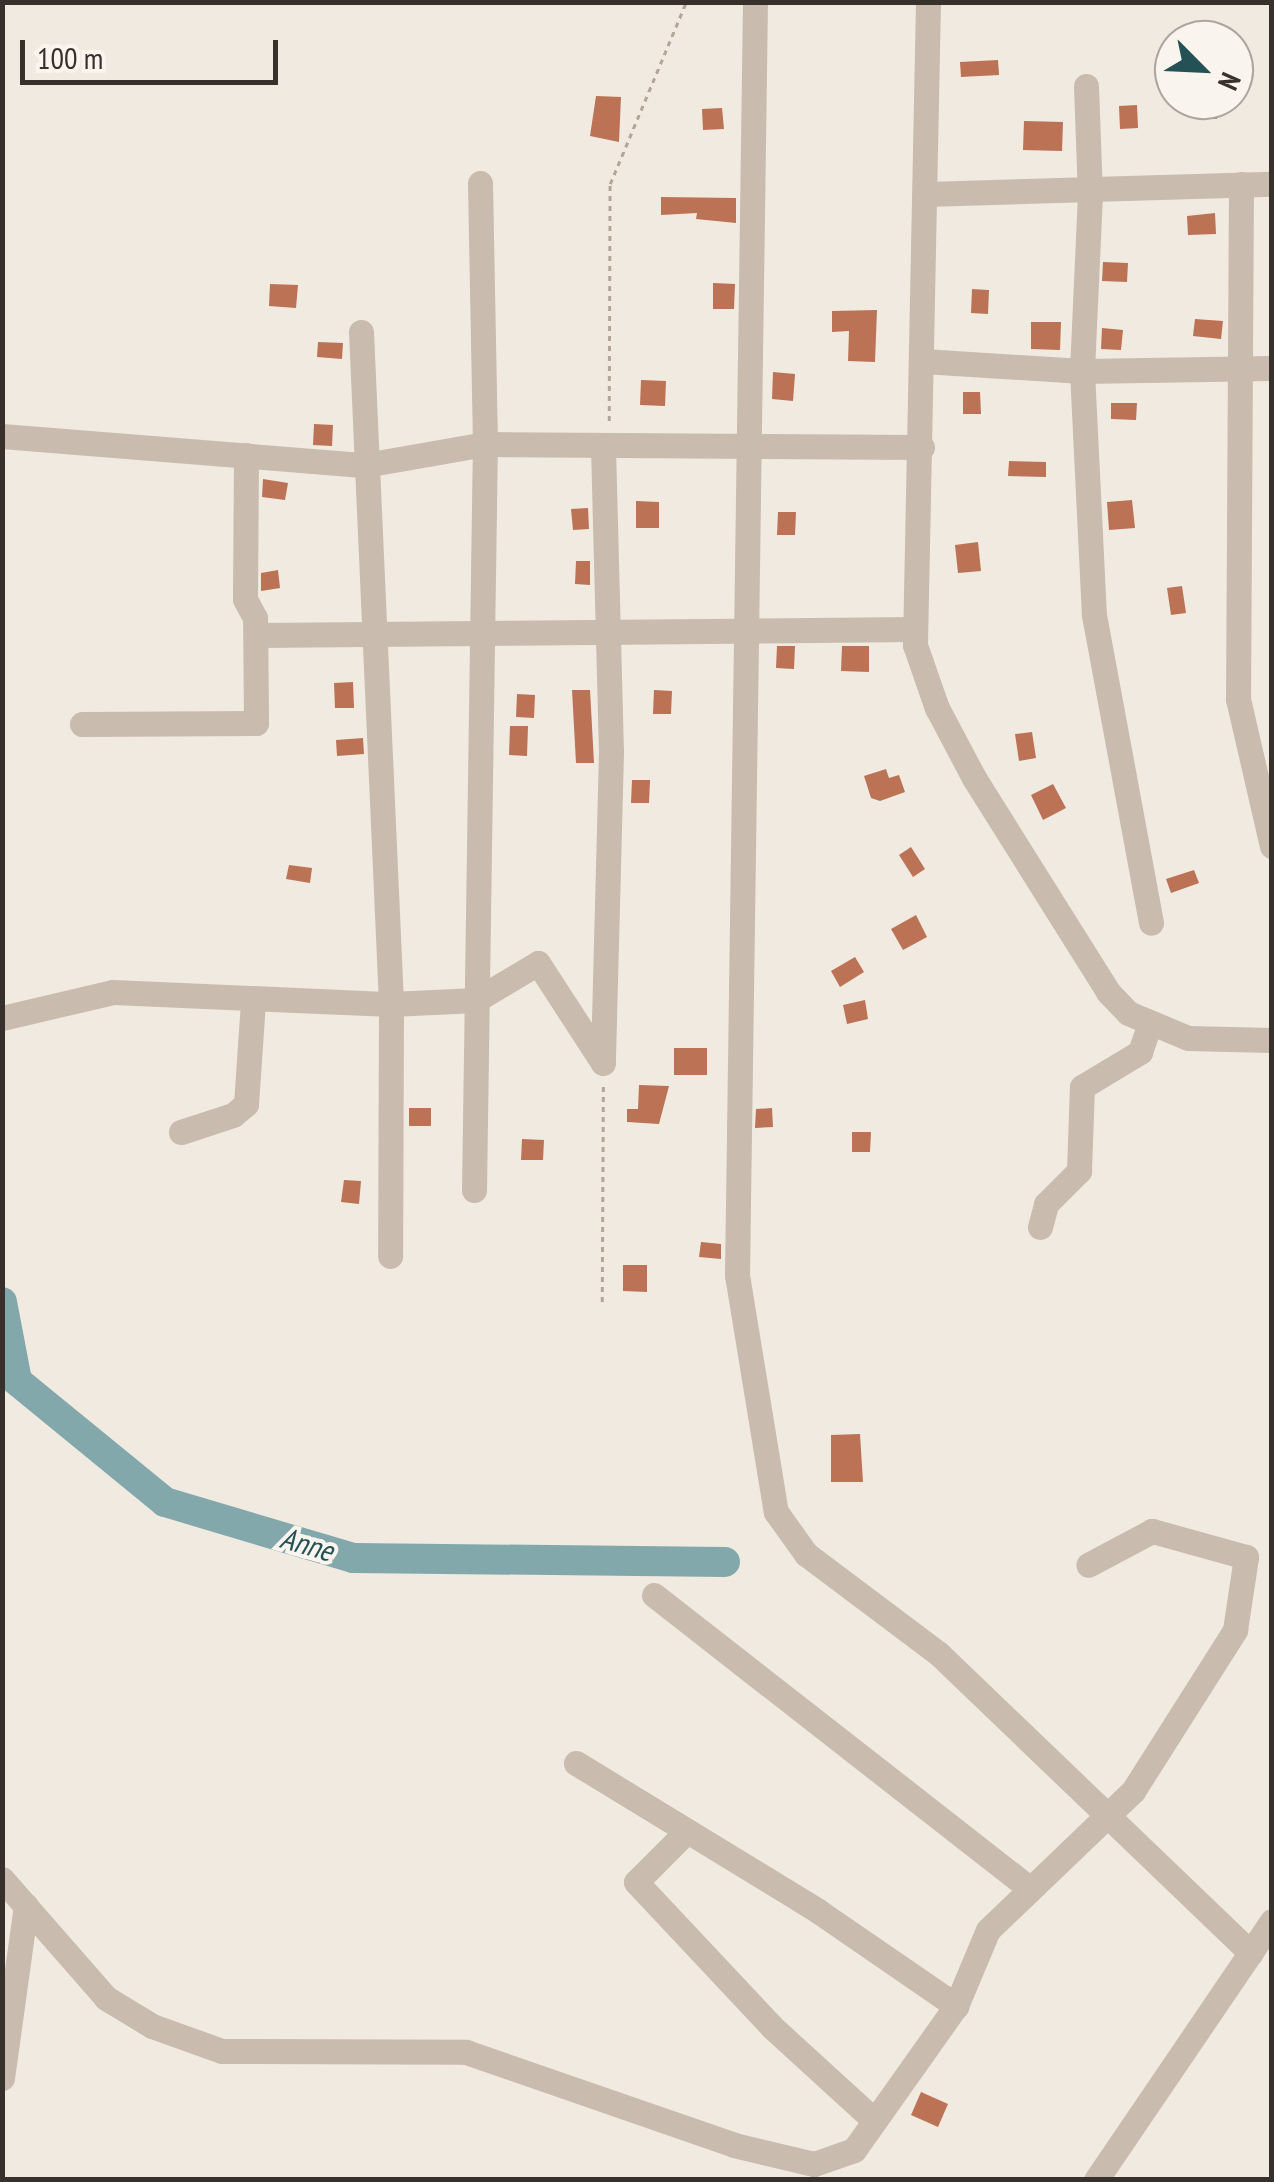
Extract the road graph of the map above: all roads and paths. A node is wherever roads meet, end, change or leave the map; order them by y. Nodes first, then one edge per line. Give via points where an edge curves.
1 (686, 2) edge
2 (755, 2) edge
3 (928, 2) edge
4 (1086, 86) dead end
5 (480, 183) dead end
6 (1241, 184) junction
7 (1272, 184) edge
8 (926, 194) junction
9 (1090, 194) junction
10 (361, 332) dead end
11 (923, 361) junction
12 (1243, 367) junction
13 (1272, 368) edge
14 (1082, 371) junction
15 (2, 436) edge
16 (484, 444) junction
17 (606, 447) junction
18 (922, 447) junction
19 (750, 450) junction
20 (246, 455) junction
21 (365, 465) junction
22 (915, 629) junction
23 (747, 632) junction
24 (256, 635) junction
25 (608, 635) junction
26 (482, 637) junction
27 (376, 638) junction
28 (82, 724) dead end
29 (1272, 846) edge
30 (1151, 923) dead end
31 (252, 1000) junction
32 (476, 1000) junction
33 (391, 1004) junction
34 (2, 1018) edge
35 (1150, 1023) junction
36 (1272, 1040) edge
37 (603, 1064) junction
38 (181, 1132) dead end
39 (474, 1190) dead end
40 (1040, 1227) dead end
41 (390, 1256) dead end
42 (602, 1302) dead end
43 (1088, 1565) dead end
44 (654, 1595) dead end
45 (576, 1763) dead end
46 (1113, 1814) junction
47 (685, 1833) junction
48 (2, 1880) edge
49 (1029, 1888) junction
50 (26, 1906) junction
51 (1272, 1921) edge
52 (1251, 1954) junction
53 (956, 2006) junction
54 (2, 2078) edge
55 (875, 2121) junction
56 (1096, 2180) edge

1 - 17 path via 610,184
2 - 19 street
3 - 8 street
4 - 9 street
5 - 16 street
6 - 7 street
6 - 9 street
6 - 12 street
8 - 9 street
8 - 11 street
9 - 14 street
10 - 21 street
11 - 14 street
11 - 18 street
12 - 13 street
12 - 14 street
12 - 29 street via 1238,699
14 - 30 street via 1094,614
15 - 20 street
16 - 17 street
16 - 21 street
16 - 26 street
17 - 19 street
17 - 25 street
18 - 19 street
18 - 22 street
19 - 23 street
20 - 21 street
20 - 24 street via 246,600
21 - 27 street
22 - 23 street
22 - 35 street via 937,708 1046,900 1108,992 1128,1013
23 - 25 street
23 - 46 street via 738,1275 776,1512 806,1554 939,1654
24 - 27 street
24 - 28 street via 256,724
25 - 26 street
25 - 37 street
26 - 27 street
26 - 32 street
27 - 33 street
31 - 33 street
31 - 34 street via 113,992
31 - 38 street via 246,1104 233,1116
32 - 33 street
32 - 37 street via 538,963
32 - 39 street
33 - 41 street
35 - 36 street via 1188,1038
35 - 40 street via 1140,1052 1082,1087 1079,1170 1046,1204
37 - 42 path
43 - 46 street via 1152,1531 1246,1558 1235,1630 1174,1734
44 - 49 street
45 - 47 street
46 - 49 street
46 - 52 street
47 - 53 street via 818,1910
47 - 55 street via 636,1882 772,2027
48 - 50 street
49 - 53 street via 988,1930
50 - 54 street
50 - 55 street via 106,1998 152,2026 222,2051 466,2052 717,2139 814,2164 854,2150
51 - 52 street
52 - 56 street
53 - 55 street

